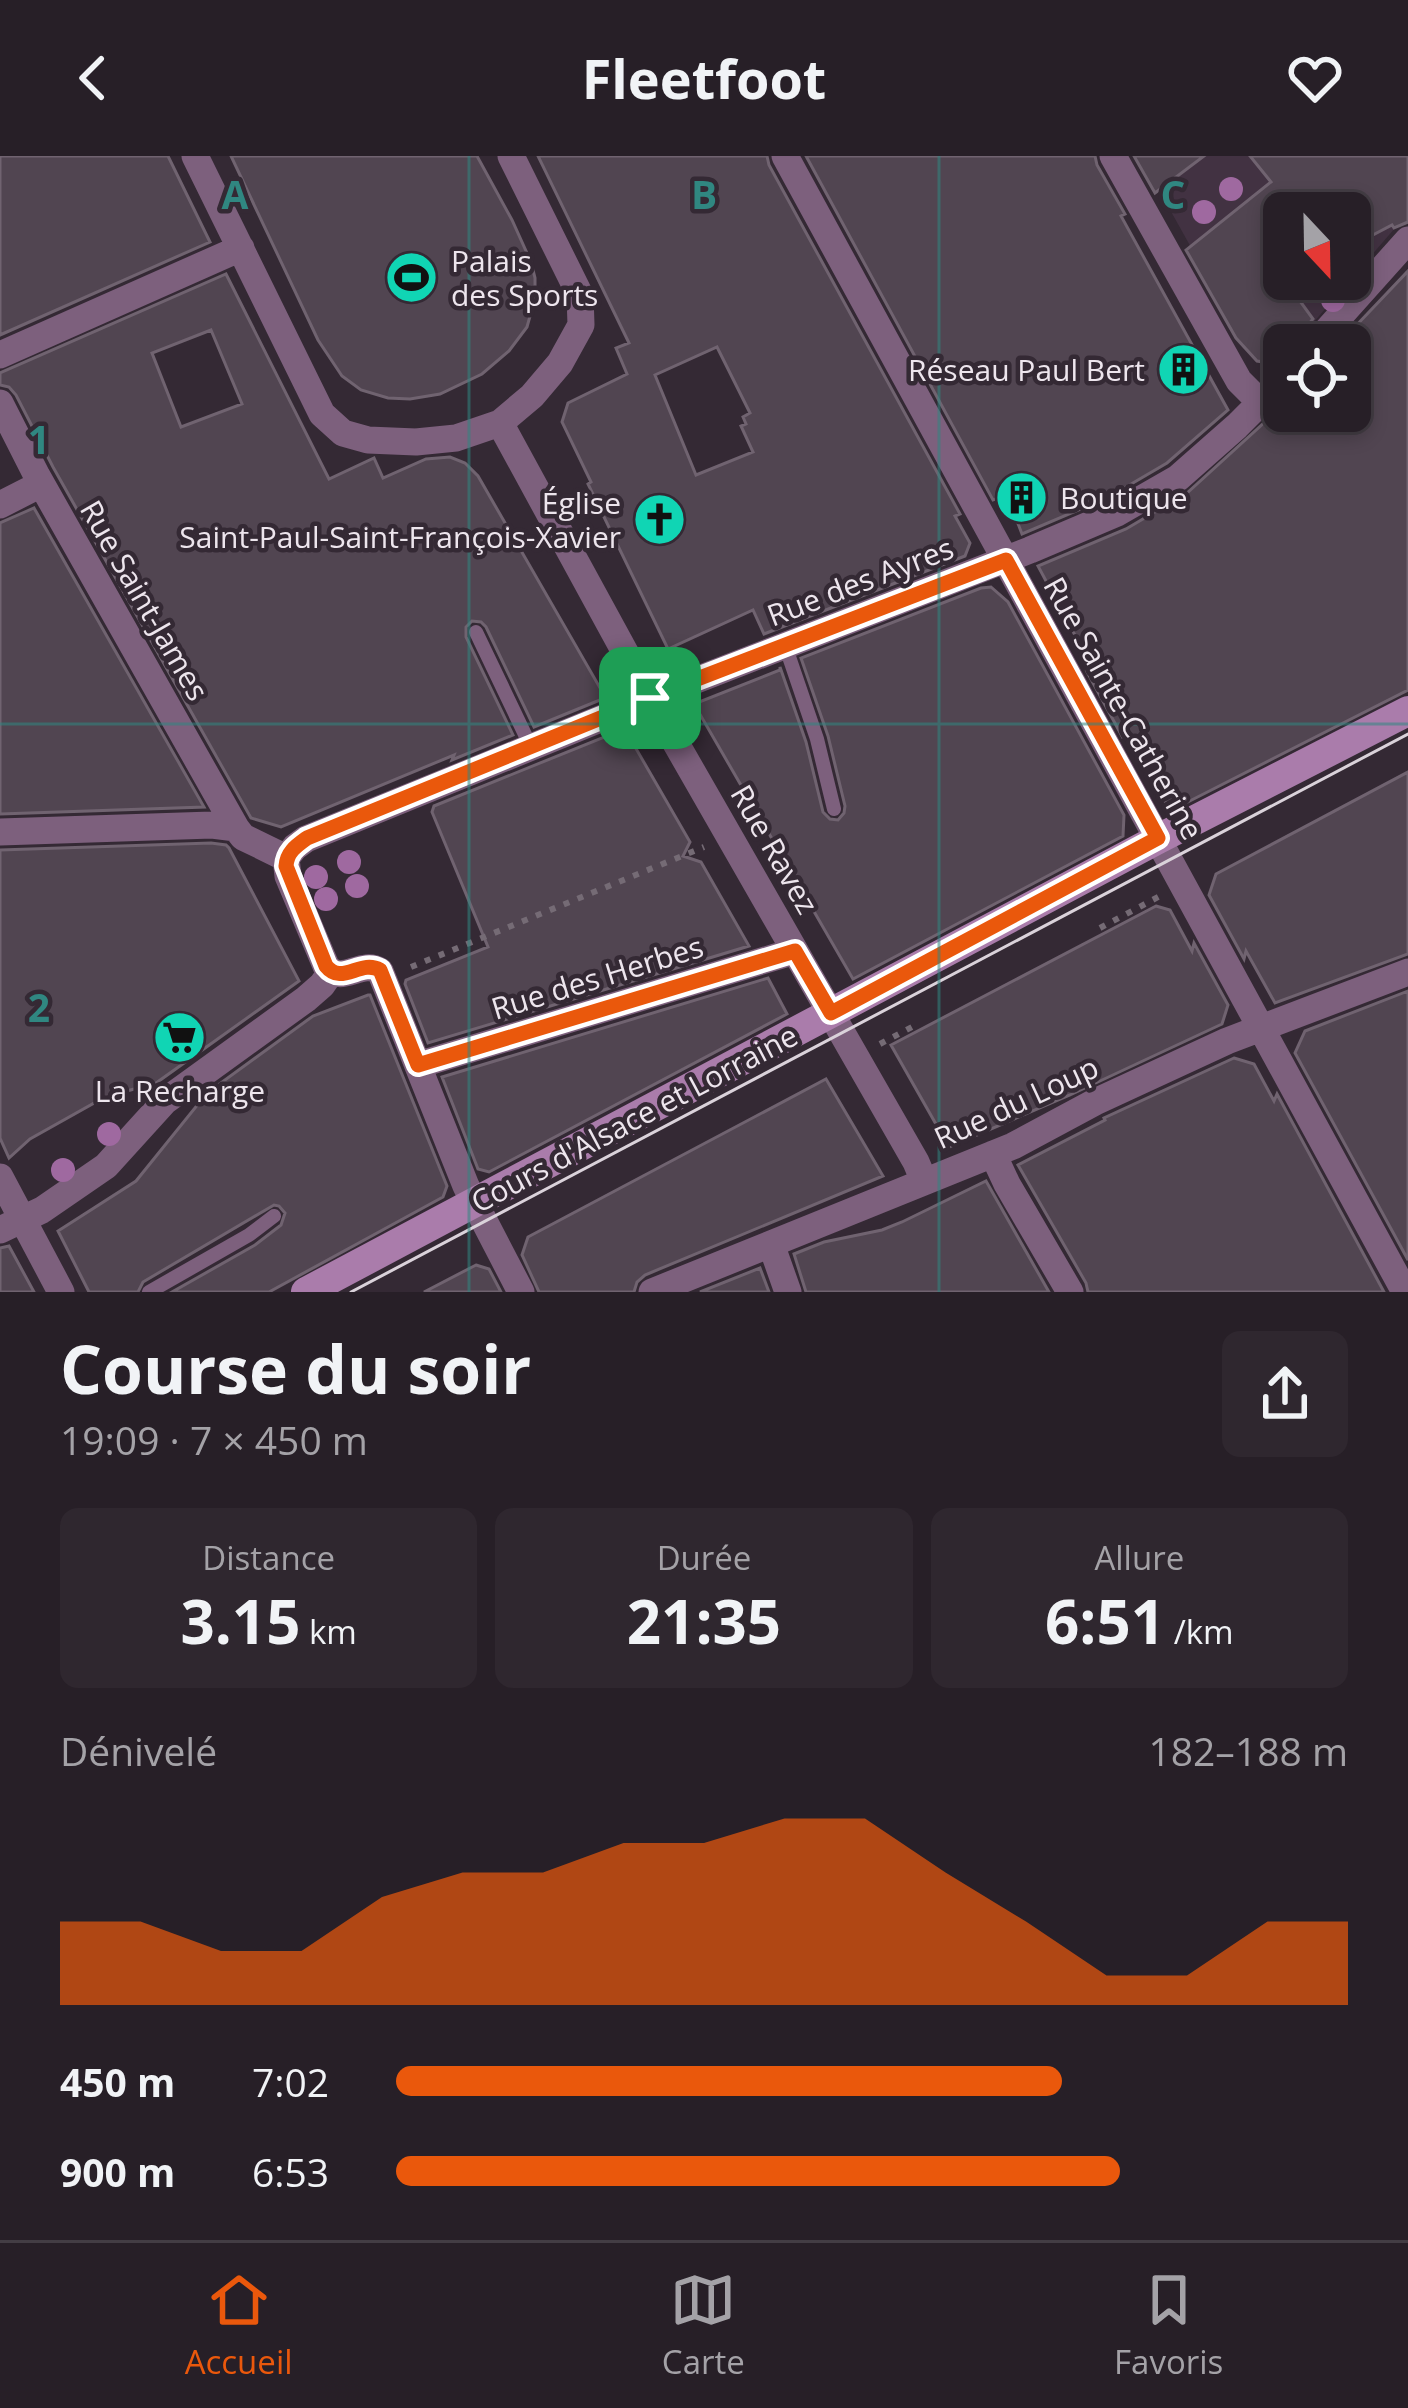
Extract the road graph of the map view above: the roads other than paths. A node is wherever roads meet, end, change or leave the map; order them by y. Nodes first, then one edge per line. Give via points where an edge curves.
1 (196, 156) edge
2 (511, 156) edge
3 (785, 156) edge
4 (1113, 156) edge
5 (1408, 240) edge
6 (241, 248) junction
7 (1333, 324) edge
8 (0, 356) edge
9 (1261, 403) joint
10 (0, 404) edge
11 (500, 423) junction
12 (41, 484) junction
13 (0, 505) edge
14 (1006, 560) junction
15 (476, 632) dead end
16 (785, 645) junction
17 (650, 698) junction
18 (1408, 711) edge
19 (531, 747) junction
20 (834, 808) dead end
21 (236, 827) junction
22 (0, 832) edge
23 (1158, 838) junction
24 (286, 858) junction
25 (795, 951) junction
26 (331, 972) junction
27 (1408, 972) edge
28 (831, 1013) junction
29 (1261, 1028) junction
30 (418, 1065) junction
31 (992, 1154) junction
32 (0, 1178) edge
33 (924, 1181) junction
34 (475, 1202) junction
35 (274, 1216) dead end
36 (12, 1225) edge
37 (771, 1244) junction
38 (62, 1292) edge
39 (149, 1292) edge
40 (306, 1292) edge
41 (520, 1292) edge
42 (652, 1292) edge
43 (788, 1292) edge
44 (1070, 1292) edge
45 (1405, 1292) edge

1 - 6 street
2 - 11 street via 580,295 581,325 546,380
3 - 14 street, Rue Sainte-Catherine
4 - 9 street via 1239,381
5 - 7 street
6 - 8 street
6 - 11 street via 322,414 343,433 416,442
9 - 14 street, Rue des Ayres via 1148,497
10 - 12 street, Rue Saint-James
11 - 17 street, Rue Ravez
12 - 13 street
12 - 21 street, Rue Saint-James
14 - 16 street, Rue des Ayres
14 - 23 street, Rue Sainte-Catherine
15 - 19 lane
16 - 17 street, Rue des Ayres
16 - 20 lane
17 - 19 street, Rue des Ayres
17 - 25 street, Rue Ravez
18 - 23 street, Cours d'Alsace et Lorraine
19 - 24 street, Rue des Ayres via 307,838
21 - 22 street
21 - 24 street
23 - 28 street, Cours d'Alsace et Lorraine
23 - 29 street, Rue Sainte-Catherine
24 - 26 street
25 - 28 street, Rue Ravez
25 - 30 street, Rue des Herbes
26 - 30 street via 374,966
26 - 36 street via 166,1101 106,1166
27 - 29 street, Rue du Loup
28 - 33 street, Rue Ravez
28 - 34 street, Cours d'Alsace et Lorraine
29 - 31 street, Rue du Loup
29 - 45 street, Rue Sainte-Catherine
30 - 34 street
31 - 33 street, Rue du Loup
31 - 44 street
32 - 36 street
33 - 37 street, Rue du Loup
34 - 40 street, Cours d'Alsace et Lorraine
34 - 41 street
35 - 39 lane
36 - 38 street
37 - 42 street, Rue du Loup
37 - 43 street

